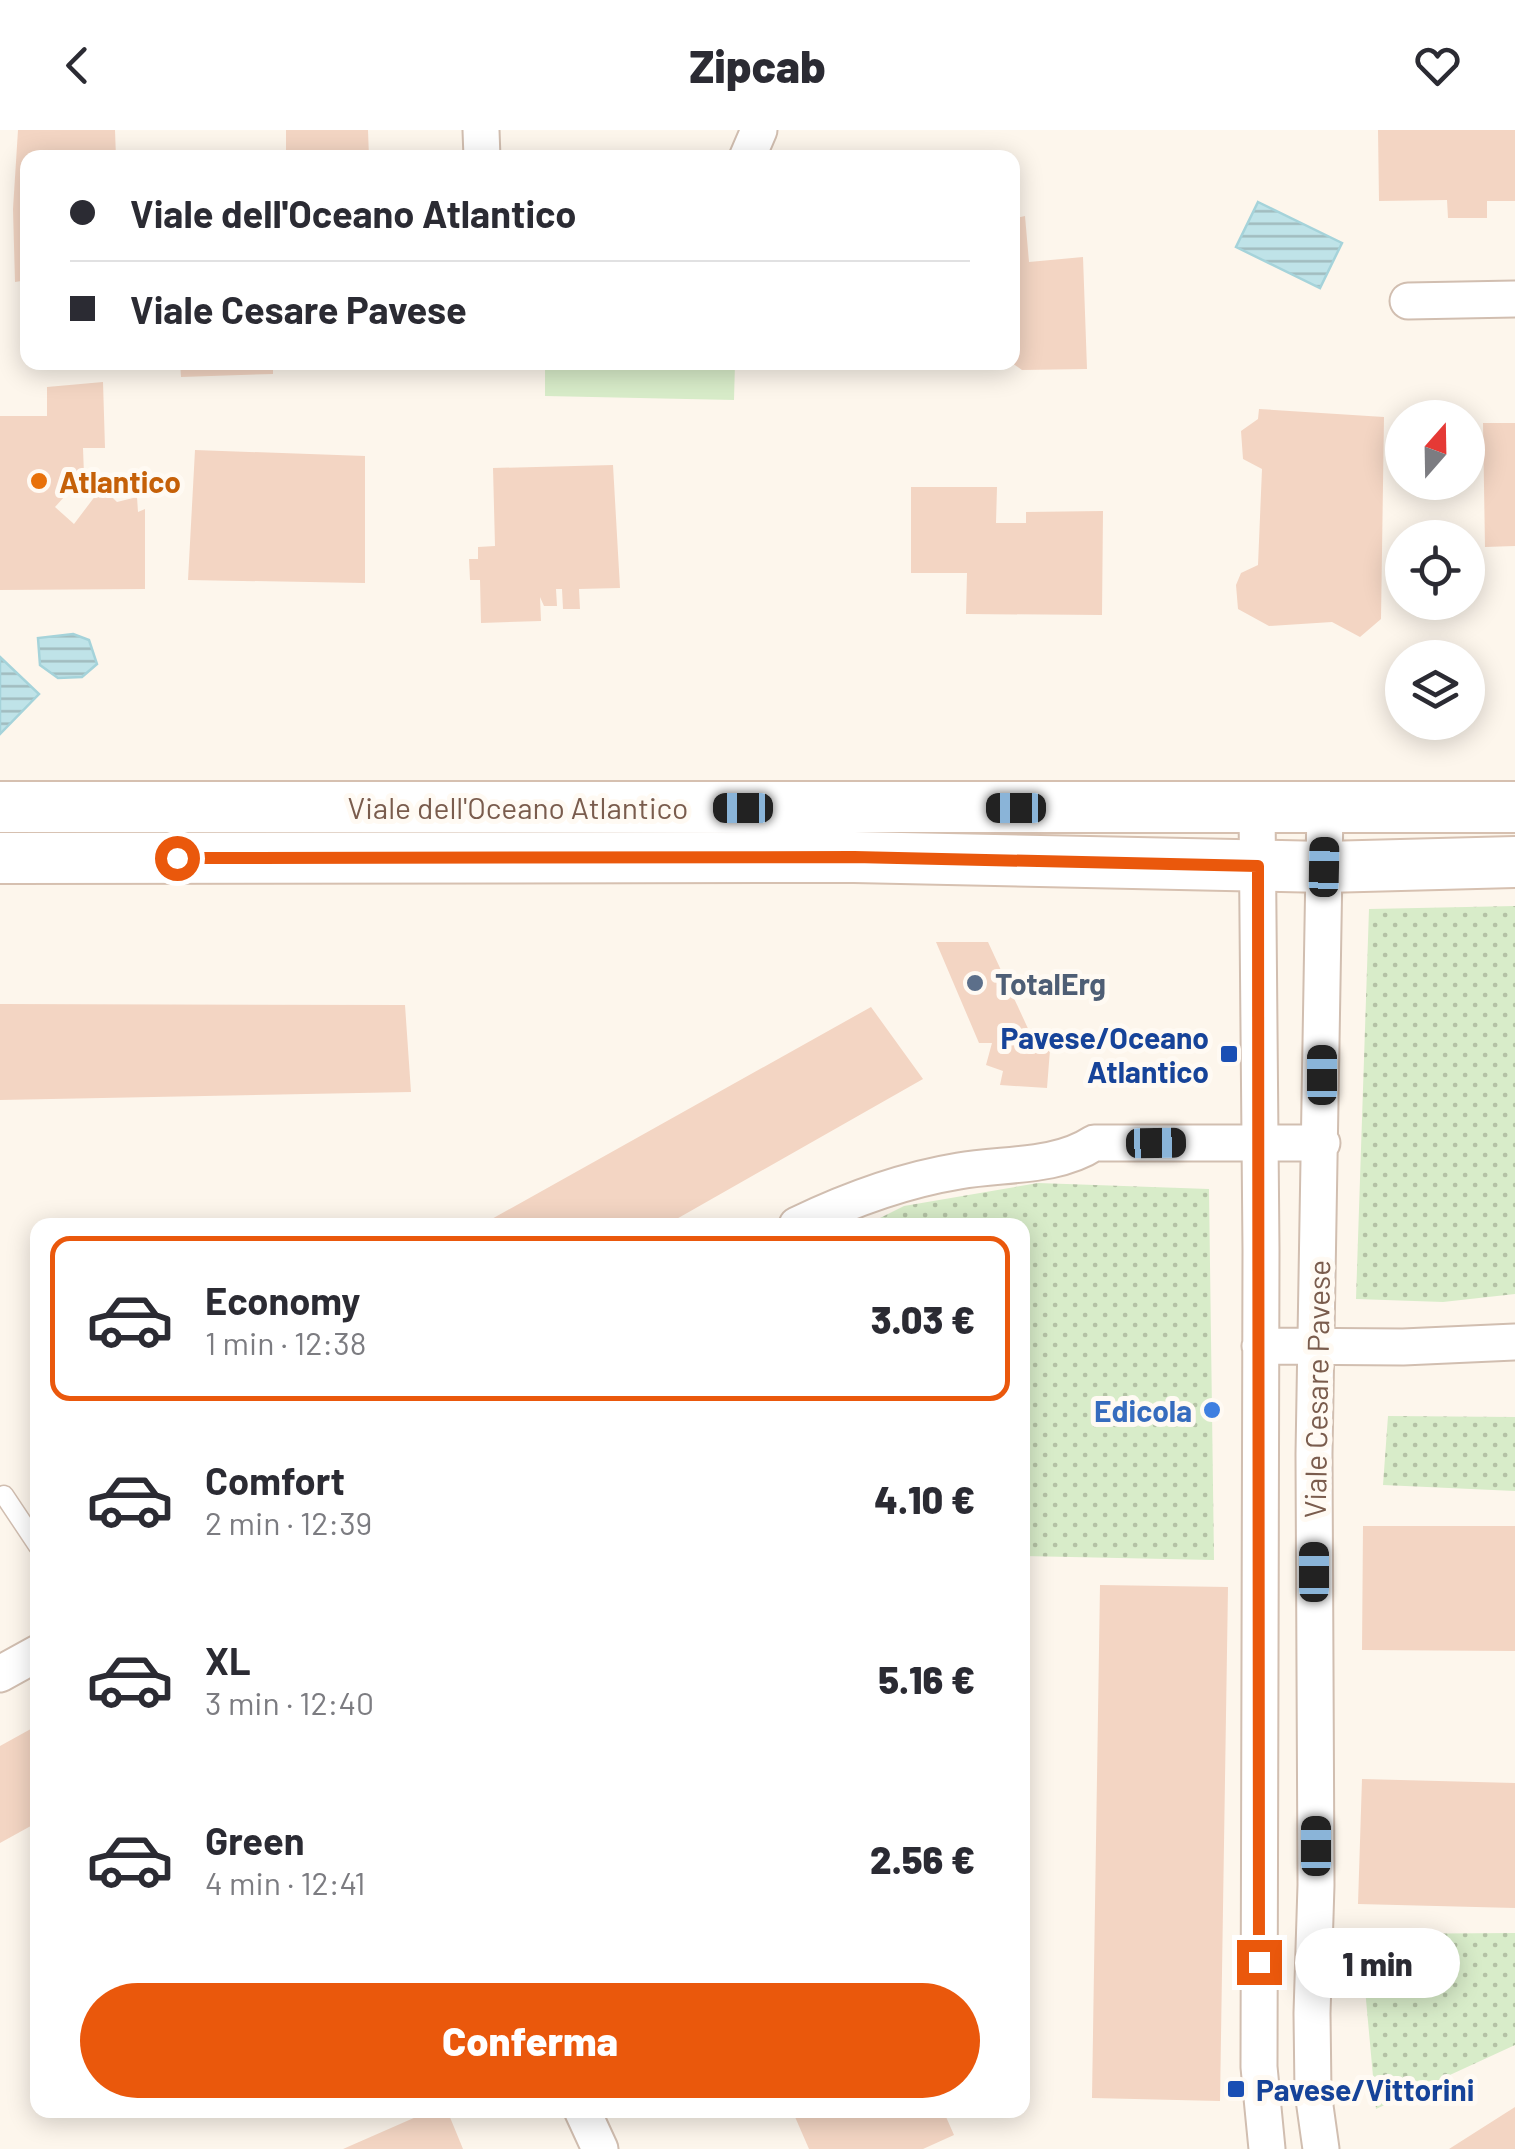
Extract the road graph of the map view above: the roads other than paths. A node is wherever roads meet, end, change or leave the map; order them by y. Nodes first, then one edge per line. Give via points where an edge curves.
1 (1515, 299) edge
2 (1408, 300) dead end
3 (0, 807) edge
4 (1515, 807) edge
5 (1257, 808) junction
6 (1325, 808) junction
7 (0, 858) edge
8 (1515, 862) edge
9 (1258, 866) junction
10 (1324, 867) junction
11 (1322, 1142) junction
12 (1260, 1143) junction
13 (815, 1218) edge
14 (1515, 1342) edge
15 (1260, 1346) junction
16 (1315, 1346) junction
17 (4, 1495) dead end
18 (30, 1534) edge
19 (30, 1657) edge
20 (0, 1674) edge
21 (586, 2118) edge
22 (600, 2149) edge
23 (1266, 2149) edge
24 (1320, 2149) edge

1 - 2 street
3 - 5 main road, Viale dell'Oceano Atlantico
4 - 6 main road, Viale dell'Oceano Atlantico
5 - 6 main road, Viale dell'Oceano Atlantico
5 - 9 street, Viale Cesare Pavese
6 - 10 street, Viale Cesare Pavese
7 - 9 main road, Viale dell'Oceano Atlantico via 854,857
8 - 10 main road, Viale dell'Oceano Atlantico
9 - 10 main road, Viale dell'Oceano Atlantico
9 - 12 street, Viale Cesare Pavese
10 - 11 street, Viale Cesare Pavese
11 - 12 street
11 - 16 street, Viale Cesare Pavese
12 - 13 street via 1094,1144 1071,1158 954,1171
12 - 15 street, Viale Cesare Pavese
14 - 16 street
15 - 16 street
15 - 23 street, Viale Cesare Pavese via 1260,2066
16 - 24 street, Viale Cesare Pavese via 1312,2013
17 - 18 lane
19 - 20 street
21 - 22 street

